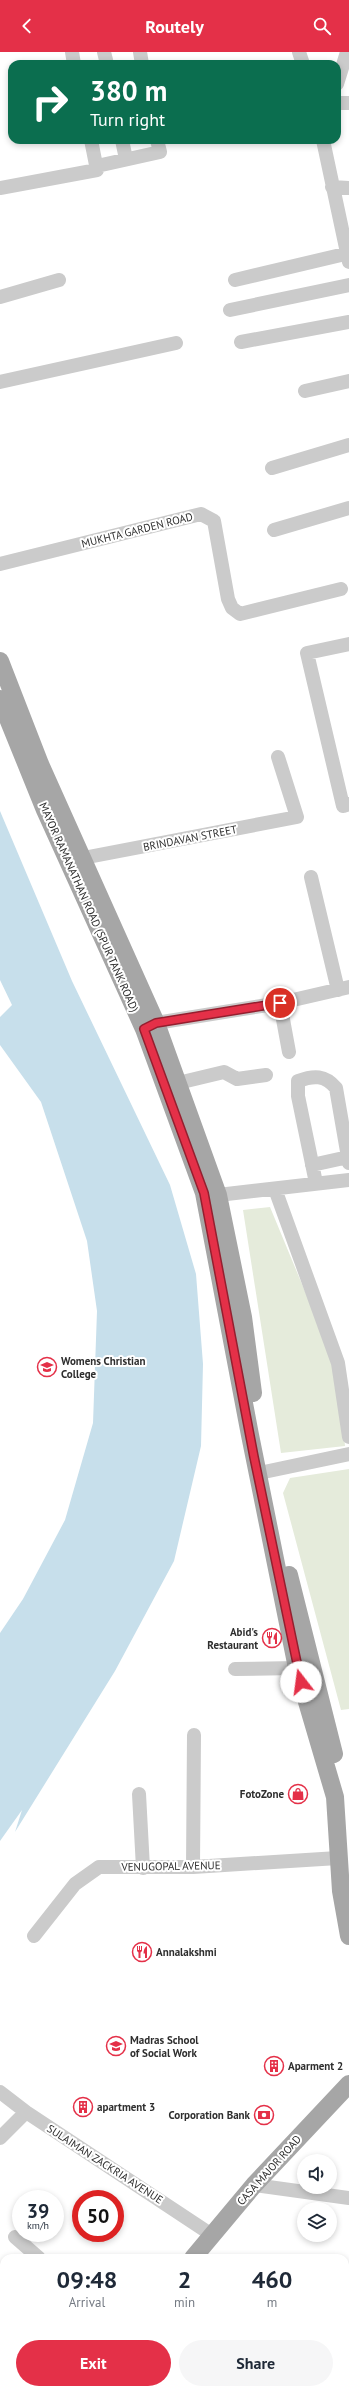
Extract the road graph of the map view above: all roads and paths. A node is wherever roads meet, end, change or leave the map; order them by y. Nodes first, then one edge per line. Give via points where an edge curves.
1 (347, 52) edge
2 (341, 71) edge
3 (92, 144) edge
4 (123, 144) edge
5 (158, 144) edge
6 (324, 144) edge
7 (126, 159) junction
8 (97, 166) junction
9 (332, 187) junction
10 (0, 188) edge
11 (349, 188) edge
12 (349, 256) edge
13 (59, 280) dead end
14 (235, 280) dead end
15 (349, 286) edge
16 (0, 297) edge
17 (230, 310) dead end
18 (349, 322) edge
19 (241, 342) dead end
20 (176, 343) dead end
21 (349, 381) edge
22 (0, 382) edge
23 (305, 391) dead end
24 (349, 445) edge
25 (272, 468) dead end
26 (349, 508) edge
27 (274, 530) dead end
28 (0, 564) edge
29 (341, 589) dead end
30 (349, 644) edge
31 (0, 661) edge
32 (0, 699) edge
33 (278, 757) dead end
34 (346, 805) edge
35 (83, 858) junction
36 (311, 877) dead end
37 (344, 988) edge
38 (280, 1003) junction
39 (150, 1026) junction
40 (289, 1052) dead end
41 (266, 1075) dead end
42 (178, 1083) junction
43 (348, 1160) edge
44 (312, 1165) junction
45 (349, 1180) edge
46 (316, 1183) junction
47 (275, 1189) junction
48 (211, 1194) junction
49 (349, 1437) edge
50 (349, 1454) edge
51 (264, 1472) junction
52 (297, 1668) junction
53 (235, 1669) dead end
54 (194, 1735) dead end
55 (140, 1794) dead end
56 (344, 1862) edge
57 (193, 1867) junction
58 (143, 1868) junction
59 (34, 1936) dead end
60 (349, 1936) edge
61 (349, 2084) edge
62 (0, 2092) edge
63 (26, 2112) junction
64 (0, 2138) edge
65 (254, 2185) junction
66 (349, 2198) edge
67 (212, 2235) junction
68 (21, 2242) edge
69 (34, 2254) edge
70 (196, 2254) edge

1 - 2 street
3 - 8 street
4 - 7 street
5 - 7 street via 160,152
6 - 9 street
7 - 8 street
8 - 10 street via 97,170
9 - 11 street
9 - 12 street
12 - 14 street
13 - 16 street
15 - 17 street
18 - 19 street
20 - 22 street
21 - 23 street
24 - 25 street
26 - 27 street
28 - 29 street, MUKHTA GARDEN ROAD via 201,514 214,521 228,599 232,608 240,614
30 - 34 street via 307,653
31 - 35 main road, MAYOR RAMANATHAN ROAD (SPUR TANK ROAD) via 40,764
32 - 39 main road, MAYOR RAMANATHAN ROAD (SPUR TANK ROAD) via 46,810
33 - 35 street, BRINDAVAN STREET via 297,817
35 - 39 main road, MAYOR RAMANATHAN ROAD (SPUR TANK ROAD)
36 - 37 street
37 - 38 street
38 - 39 street
38 - 40 street
39 - 42 main road, MAYOR RAMANATHAN ROAD (SPUR TANK ROAD)
39 - 48 main road, MAYOR RAMANATHAN ROAD (SPUR TANK ROAD)
41 - 42 street via 237,1079 224,1072
42 - 48 main road, MAYOR RAMANATHAN ROAD (SPUR TANK ROAD)
43 - 44 street
43 - 44 street via 336,1088 330,1080 322,1076 298,1082 298,1096
44 - 46 street
45 - 46 street
46 - 47 street
47 - 48 street
47 - 49 street via 338,1363
48 - 51 main road, MAYOR RAMANATHAN ROAD (SPUR TANK ROAD) via 243,1317
48 - 52 main road, MAYOR RAMANATHAN ROAD (SPUR TANK ROAD) via 250,1435
50 - 51 street
51 - 56 main road, MAYOR RAMANATHAN ROAD (SPUR TANK ROAD) via 343,1792
52 - 53 street
52 - 56 main road, MAYOR RAMANATHAN ROAD (SPUR TANK ROAD) via 335,1797
54 - 57 street
55 - 58 street
56 - 57 street, VENUGOPAL AVENUE
56 - 60 main road, MAYOR RAMANATHAN ROAD (SPUR TANK ROAD)
57 - 58 street, VENUGOPAL AVENUE
58 - 59 street, VENUGOPAL AVENUE via 99,1868 75,1884
61 - 65 main road, CASA MAJOR ROAD
62 - 63 street, SULAIMAN ZACKRIA AVENUE
63 - 64 street
63 - 67 street, SULAIMAN ZACKRIA AVENUE
65 - 66 street
65 - 67 main road, CASA MAJOR ROAD
67 - 70 main road, CASA MAJOR ROAD
68 - 69 street

